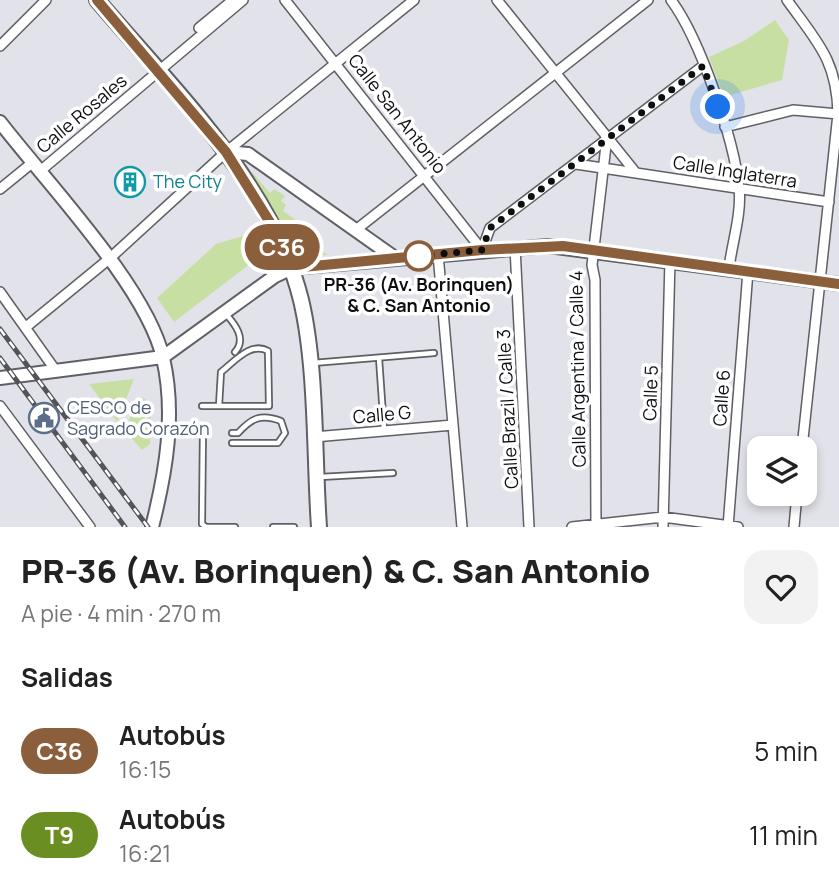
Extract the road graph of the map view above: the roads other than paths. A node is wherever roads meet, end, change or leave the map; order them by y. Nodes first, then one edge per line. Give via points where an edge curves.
1 (46, 0) edge
2 (97, 0) edge
3 (233, 0) edge
4 (243, 0) edge
5 (285, 0) edge
6 (414, 0) edge
7 (497, 0) edge
8 (648, 0) edge
9 (671, 0) edge
10 (786, 0) edge
11 (0, 46) edge
12 (337, 63) junction
13 (703, 66) junction
14 (155, 68) junction
15 (556, 74) junction
16 (839, 114) edge
17 (0, 122) edge
18 (725, 127) junction
19 (607, 137) junction
20 (226, 152) junction
21 (576, 164) junction
22 (35, 167) junction
23 (604, 169) junction
24 (636, 173) junction
25 (426, 176) junction
26 (740, 189) junction
27 (0, 190) edge
28 (830, 202) junction
29 (357, 229) junction
30 (514, 247) junction
31 (482, 250) junction
32 (594, 251) junction
33 (438, 254) junction
34 (395, 258) junction
35 (108, 259) junction
36 (670, 260) junction
37 (292, 268) junction
38 (729, 268) junction
39 (748, 271) junction
40 (821, 282) junction
41 (839, 284) edge
42 (0, 292) edge
43 (225, 312) junction
44 (26, 327) junction
45 (235, 352) dead end
46 (434, 353) dead end
47 (163, 357) junction
48 (379, 358) junction
49 (309, 363) junction
50 (56, 372) junction
51 (0, 378) edge
52 (0, 406) edge
53 (202, 406) dead end
54 (219, 406) junction
55 (453, 425) junction
56 (203, 428) dead end
57 (384, 431) junction
58 (232, 433) dead end
59 (803, 436) edge
60 (314, 437) junction
61 (232, 443) dead end
62 (393, 473) dead end
63 (315, 477) junction
64 (796, 506) edge
65 (663, 522) edge
66 (596, 526) edge
67 (90, 527) edge
68 (152, 527) edge
69 (221, 527) edge
70 (235, 527) edge
71 (273, 527) edge
72 (294, 527) edge
73 (319, 527) edge
74 (462, 527) edge
75 (529, 527) edge
76 (572, 527) edge
77 (732, 527) edge
78 (794, 527) edge

1 - 11 street
2 - 14 main road
3 - 14 street, Calle Rosales
4 - 14 street, Calle Rosales
5 - 12 street, Calle San Antonio
6 - 12 street
7 - 15 street
8 - 15 street
9 - 13 street via 684,18
10 - 16 street via 829,58 838,88
12 - 20 street
12 - 25 street, Calle San Antonio
13 - 18 street
13 - 19 street
14 - 20 main road
14 - 22 street, Calle Rosales
15 - 19 street
15 - 25 street
16 - 18 street via 793,110
16 - 28 street
17 - 22 street
18 - 26 street
19 - 21 street
19 - 23 street, Calle Argentina / Calle 4
19 - 24 street
20 - 29 street via 248,154
20 - 35 street
20 - 37 main road via 271,224
21 - 23 street, Calle Inglaterra
21 - 31 street via 490,228
22 - 27 street, Calle Rosales
22 - 35 street
23 - 24 street, Calle Inglaterra
23 - 32 street, Calle Argentina / Calle 4
24 - 26 street, Calle Inglaterra
25 - 29 street
25 - 31 street, Calle San Antonio
26 - 28 street, Calle Inglaterra
26 - 38 street
28 - 40 street
29 - 34 street
30 - 31 street
30 - 32 street
30 - 75 street, Calle Brazil / Calle 3
31 - 33 street
32 - 36 street
32 - 66 street, Calle Argentina / Calle 4
33 - 34 street
33 - 55 street
34 - 37 street
35 - 44 street
35 - 47 street via 152,325
36 - 38 street
36 - 65 street, Calle 5
37 - 43 street
37 - 49 main road
38 - 39 street
39 - 40 street
39 - 77 street, Calle 6
40 - 41 street
40 - 59 street
42 - 44 street
43 - 45 lane via 240,337
43 - 47 street
44 - 50 street
46 - 48 lane
47 - 50 street
47 - 68 street via 170,405 168,443
48 - 49 lane
48 - 57 lane
49 - 60 main road
50 - 51 street
52 - 67 street
53 - 54 lane
54 - 54 lane via 269,406 269,356 261,347 221,372
55 - 57 street, Calle G
55 - 74 street
56 - 69 lane via 202,524
57 - 60 street, Calle G
58 - 61 lane via 255,419 281,421 285,433 278,443
60 - 63 main road
62 - 63 lane
63 - 73 main road
64 - 78 street
65 - 66 street
65 - 77 street
66 - 76 street
69 - 70 lane
71 - 72 lane

